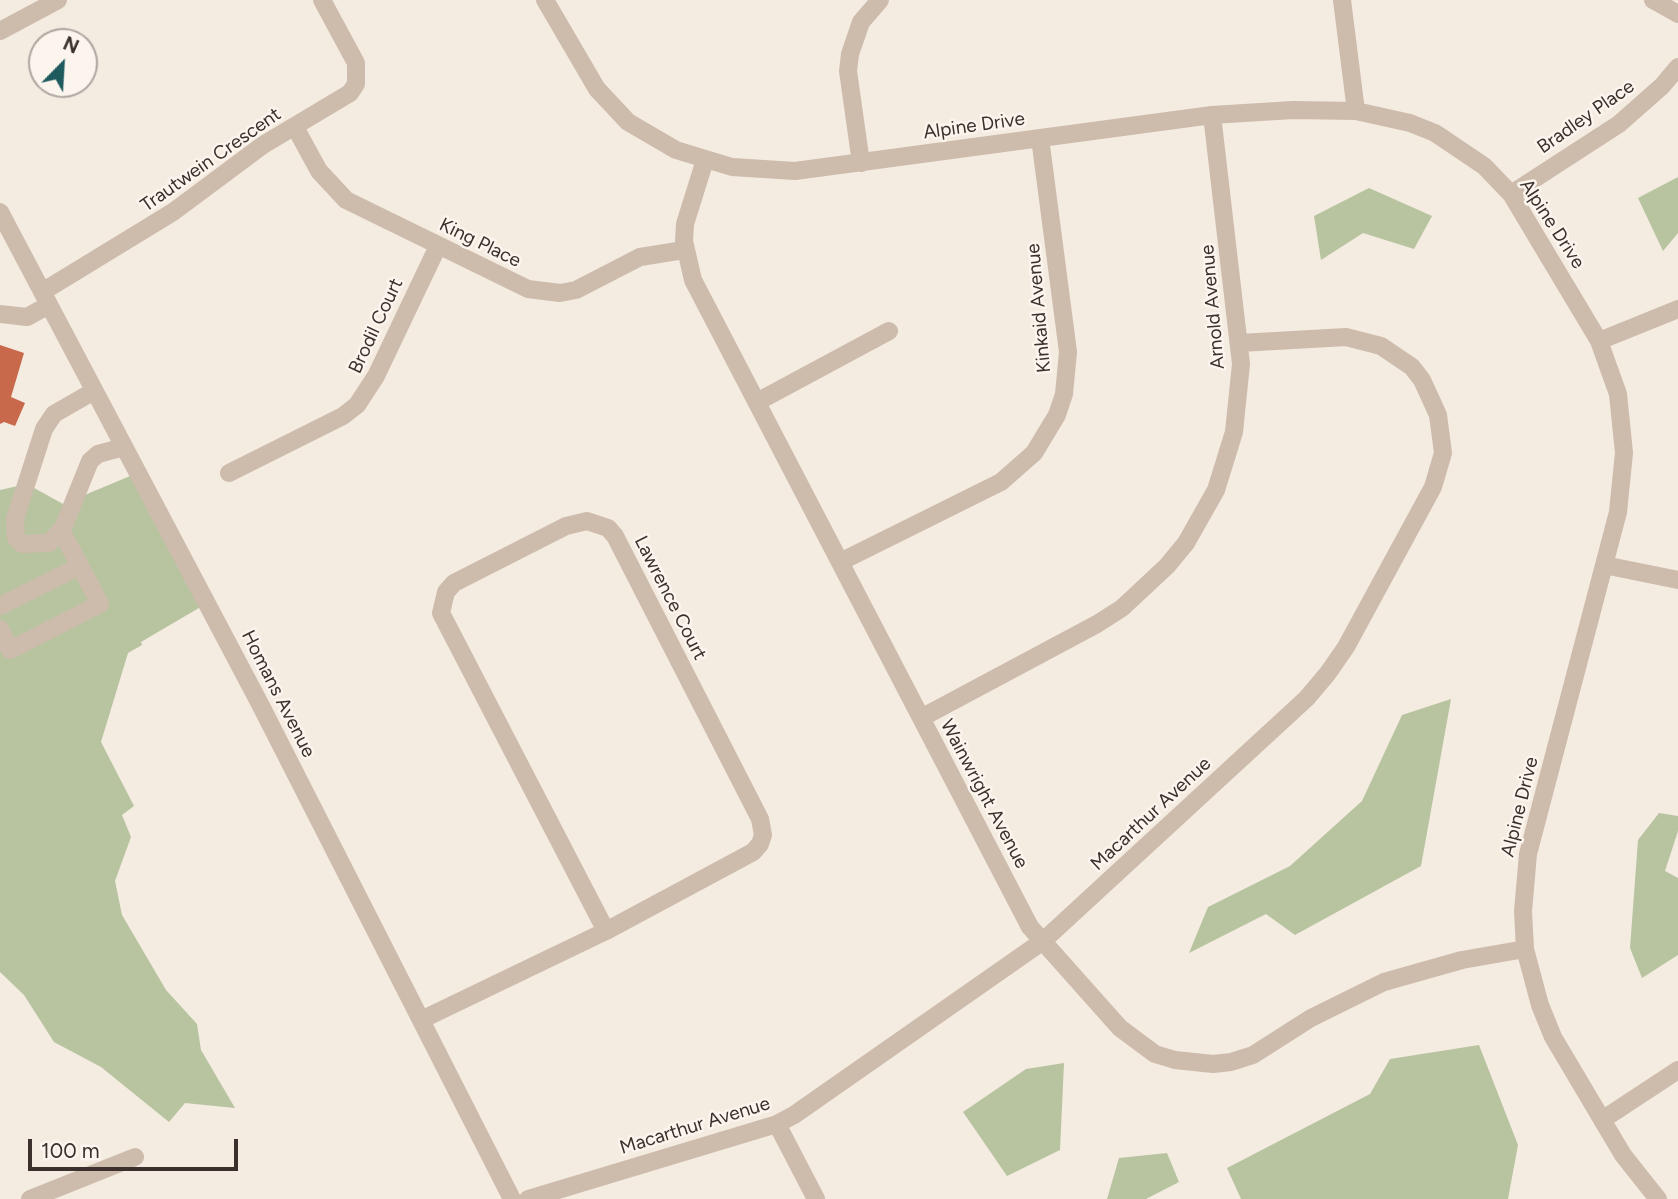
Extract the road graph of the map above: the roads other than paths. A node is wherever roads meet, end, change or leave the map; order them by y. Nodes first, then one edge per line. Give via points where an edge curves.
1 (58, 0) edge
2 (322, 0) edge
3 (545, 0) edge
4 (880, 0) edge
5 (1342, 0) edge
6 (1653, 0) edge
7 (1678, 14) edge
8 (0, 31) edge
9 (1678, 67) edge
10 (1356, 111) junction
11 (1212, 115) junction
12 (295, 127) junction
13 (1040, 138) junction
14 (705, 160) junction
15 (861, 163) junction
16 (1511, 194) junction
17 (0, 212) edge
18 (438, 246) junction
19 (684, 250) junction
20 (46, 299) junction
21 (1678, 309) edge
22 (0, 314) edge
23 (888, 331) dead end
24 (1599, 341) junction
25 (1240, 343) junction
26 (94, 391) junction
27 (757, 402) junction
28 (124, 447) junction
29 (229, 473) dead end
30 (61, 530) junction
31 (840, 562) junction
32 (1604, 565) junction
33 (80, 566) junction
34 (1678, 580) edge
35 (0, 606) edge
36 (0, 629) edge
37 (921, 718) junction
38 (606, 930) junction
39 (1043, 941) junction
40 (1525, 949) junction
41 (421, 1020) junction
42 (1678, 1070) edge
43 (1602, 1120) junction
44 (777, 1124) junction
45 (135, 1157) dead end
46 (30, 1199) edge
47 (512, 1199) edge
48 (528, 1199) edge
49 (816, 1199) edge
50 (1658, 1199) edge

1 - 8 street
2 - 12 street, Trautwein Crescent via 356,63 356,84 343,100
3 - 14 street, Alpine Drive via 611,107 652,137
4 - 15 street via 861,22 850,54
5 - 10 street
6 - 7 street
9 - 16 street, Bradley Place via 1619,124
10 - 11 street, Alpine Drive
10 - 16 street, Alpine Drive via 1435,133 1484,166
11 - 13 street, Alpine Drive
11 - 25 street, Arnold Avenue
12 - 18 street, King Place via 319,171 346,200
12 - 20 street, Trautwein Crescent
13 - 15 street, Alpine Drive
13 - 31 street, Kinkaid Avenue via 1068,352 1058,415 1034,453 1001,482
14 - 15 street, Alpine Drive via 763,171
14 - 19 street, Wainwright Avenue via 685,224
16 - 24 street, Alpine Drive
17 - 20 street, Homans Avenue
18 - 19 street, King Place via 528,289 560,293 593,284 640,257
18 - 29 street, Brodil Court via 376,376 357,405
19 - 27 street, Wainwright Avenue via 693,280
20 - 22 street, Trautwein Crescent via 27,317
20 - 26 street, Homans Avenue
21 - 24 street
23 - 27 street
24 - 32 street, Alpine Drive via 1618,394 1624,453 1618,512
25 - 37 street, Arnold Avenue via 1239,398 1225,465 1202,517 1167,566 1097,625
25 - 39 street, Macarthur Avenue via 1346,337 1397,355 1422,380 1438,415 1443,453 1439,471 1353,634 1307,698
26 - 28 street, Homans Avenue
26 - 30 street via 54,415 44,429 13,530 22,544 34,545 50,543
27 - 31 street, Wainwright Avenue
28 - 30 street via 90,461
28 - 41 street, Homans Avenue
30 - 33 street
31 - 37 street, Wainwright Avenue
32 - 34 street
32 - 40 street, Alpine Drive via 1528,853 1522,911
33 - 35 street
33 - 36 street via 100,604 10,650
37 - 39 street, Wainwright Avenue via 1030,927
38 - 38 street, Lawrence Court via 753,852 760,844 762,825 615,536 608,528 587,521 566,526 454,583 446,592 441,613
38 - 41 street, Lawrence Court
39 - 40 street, Wainwright Avenue via 1135,1042 1175,1060 1213,1064 1253,1055 1311,1018 1384,982 1462,960
39 - 44 street, Macarthur Avenue
40 - 43 street, Alpine Drive via 1553,1037
41 - 47 street, Homans Avenue
42 - 43 street
43 - 50 street, Alpine Drive
44 - 48 street, Macarthur Avenue
44 - 49 street
45 - 46 street

